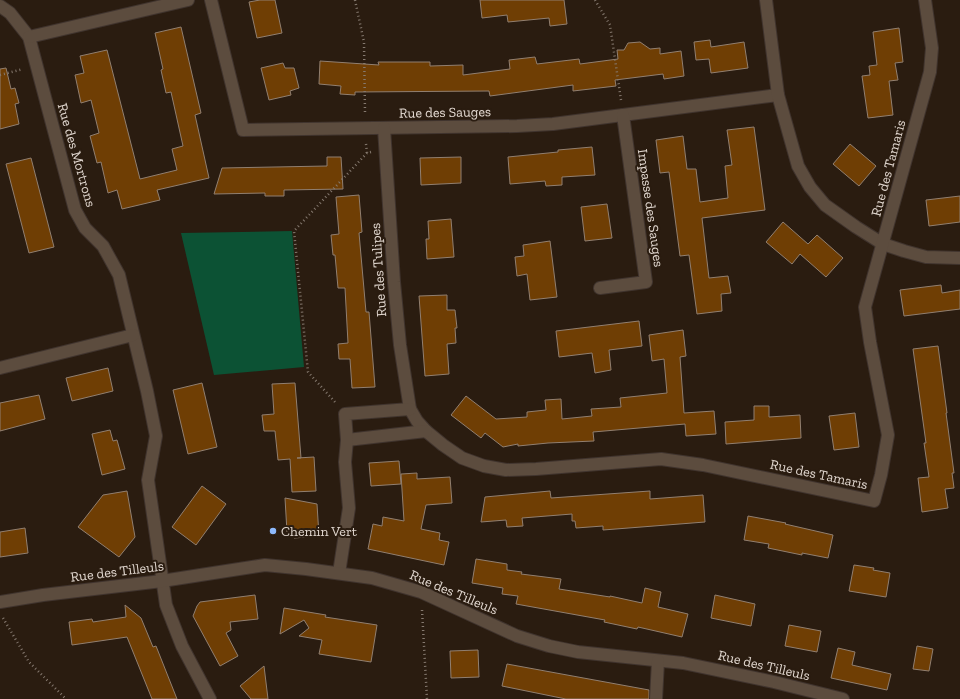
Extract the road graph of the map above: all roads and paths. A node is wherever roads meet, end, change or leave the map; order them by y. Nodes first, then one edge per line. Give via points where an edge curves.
1 (188, 0) edge
2 (211, 0) edge
3 (355, 0) edge
4 (595, 0) edge
5 (766, 0) edge
6 (925, 0) edge
7 (0, 6) edge
8 (29, 37) junction
9 (37, 67) junction
10 (0, 75) edge
11 (778, 94) junction
12 (624, 115) junction
13 (384, 128) junction
14 (365, 129) junction
15 (367, 153) dead end
16 (883, 244) junction
17 (960, 258) edge
18 (600, 288) dead end
19 (133, 335) junction
20 (0, 368) edge
21 (410, 409) junction
22 (345, 414) junction
23 (426, 432) junction
24 (347, 440) junction
25 (339, 573) junction
26 (162, 581) junction
27 (421, 592) junction
28 (0, 602) edge
29 (0, 612) edge
30 (658, 661) junction
31 (66, 699) edge
32 (210, 699) edge
33 (427, 699) edge
34 (656, 699) edge
35 (843, 699) edge

1 - 8 street
2 - 14 street, Rue des Sauges via 243,130
3 - 14 path via 364,42
4 - 12 path via 610,25
5 - 11 street
6 - 16 street, Rue des Tamaris via 932,48 930,72
7 - 8 street, Rue des Mortrons via 10,13
8 - 9 street, Rue des Mortrons
9 - 10 path
9 - 19 street, Rue des Mortrons via 76,210 84,228 103,246 119,275
11 - 12 street, Rue des Sauges
11 - 16 street via 798,166 810,187 825,205
12 - 13 street, Rue des Sauges via 546,124
12 - 18 street, Impasse des Sauges via 646,282
13 - 14 street, Rue des Sauges
13 - 21 street, Rue des Tulipes via 394,290
15 - 22 path via 294,231 308,372
16 - 17 street via 926,257
16 - 23 street, Rue des Tamaris via 865,307 888,435 874,501 704,465 661,460 506,470 462,458
19 - 20 street
19 - 26 street, Rue des Mortrons via 156,436 148,480
21 - 22 street
21 - 23 street, Rue des Tulipes
22 - 24 street
23 - 24 street
24 - 25 street via 349,508
25 - 26 street, Rue des Tilleuls via 266,565
25 - 27 street, Rue des Tilleuls via 372,578
26 - 28 street, Rue des Tilleuls
26 - 32 street, Rue des Mortrons via 166,606 182,646
27 - 30 street, Rue des Tilleuls via 517,636 549,646
27 - 33 path
29 - 31 path via 29,662
30 - 34 street
30 - 35 street, Rue des Tilleuls via 683,663

